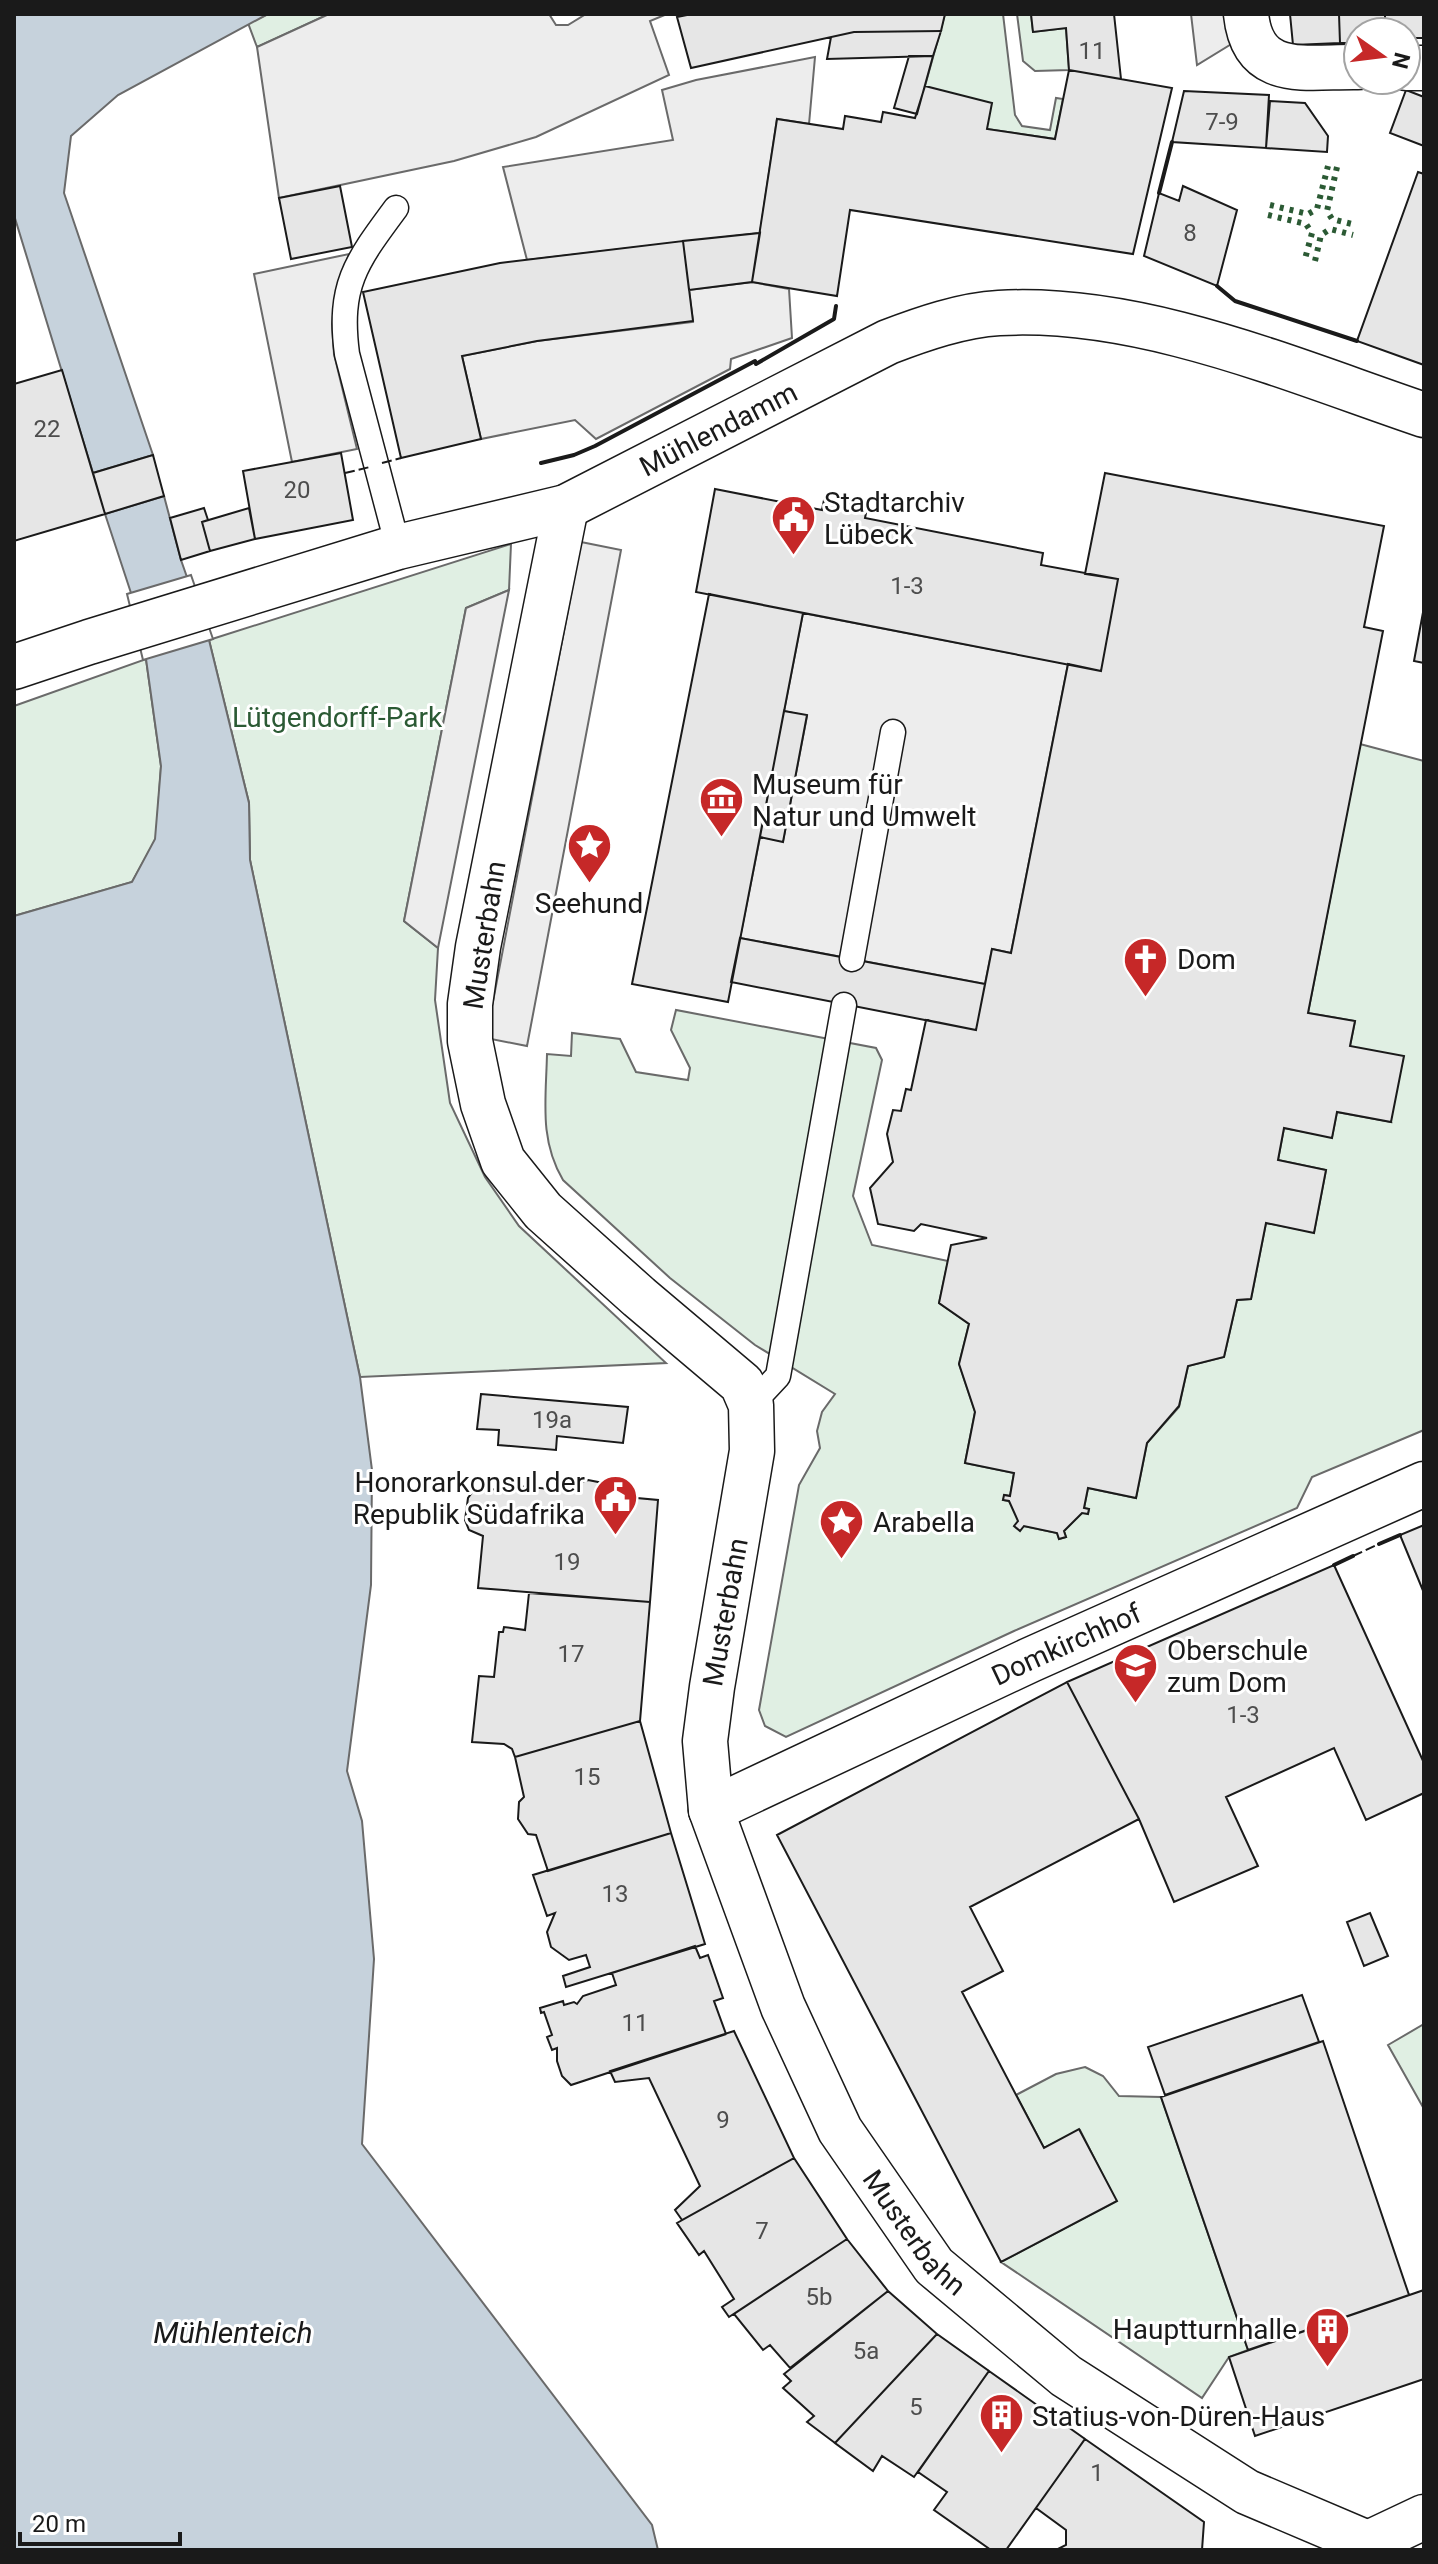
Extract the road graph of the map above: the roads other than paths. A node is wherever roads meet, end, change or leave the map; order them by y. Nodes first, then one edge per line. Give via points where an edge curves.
1 (1246, 14) edge
2 (1342, 67) edge
3 (396, 208) dead end
4 (1424, 415) edge
5 (566, 507) junction
6 (398, 547) junction
7 (14, 667) edge
8 (893, 732) dead end
9 (852, 959) dead end
10 (844, 1005) dead end
11 (751, 1405) junction
12 (1424, 1484) edge
13 (711, 1810) junction
14 (1424, 2517) edge
15 (1364, 2548) edge

1 - 2 street via 1258,52 1269,62
3 - 6 lane via 362,254 347,293 343,324
4 - 5 street, Mühlendamm via 1221,347 1123,321 1065,313 996,313 888,342
5 - 6 street, Mühlendamm
5 - 11 street, Musterbahn via 474,976 470,1041 483,1104 503,1161 543,1211 742,1384
6 - 7 street, Mühlendamm
8 - 9 lane
10 - 11 lane via 778,1376
11 - 13 street, Musterbahn via 752,1451 705,1741
12 - 13 street, Domkirchhof
13 - 15 street, Musterbahn via 783,2007 840,2130 934,2266 1066,2376 1247,2492
14 - 15 street

